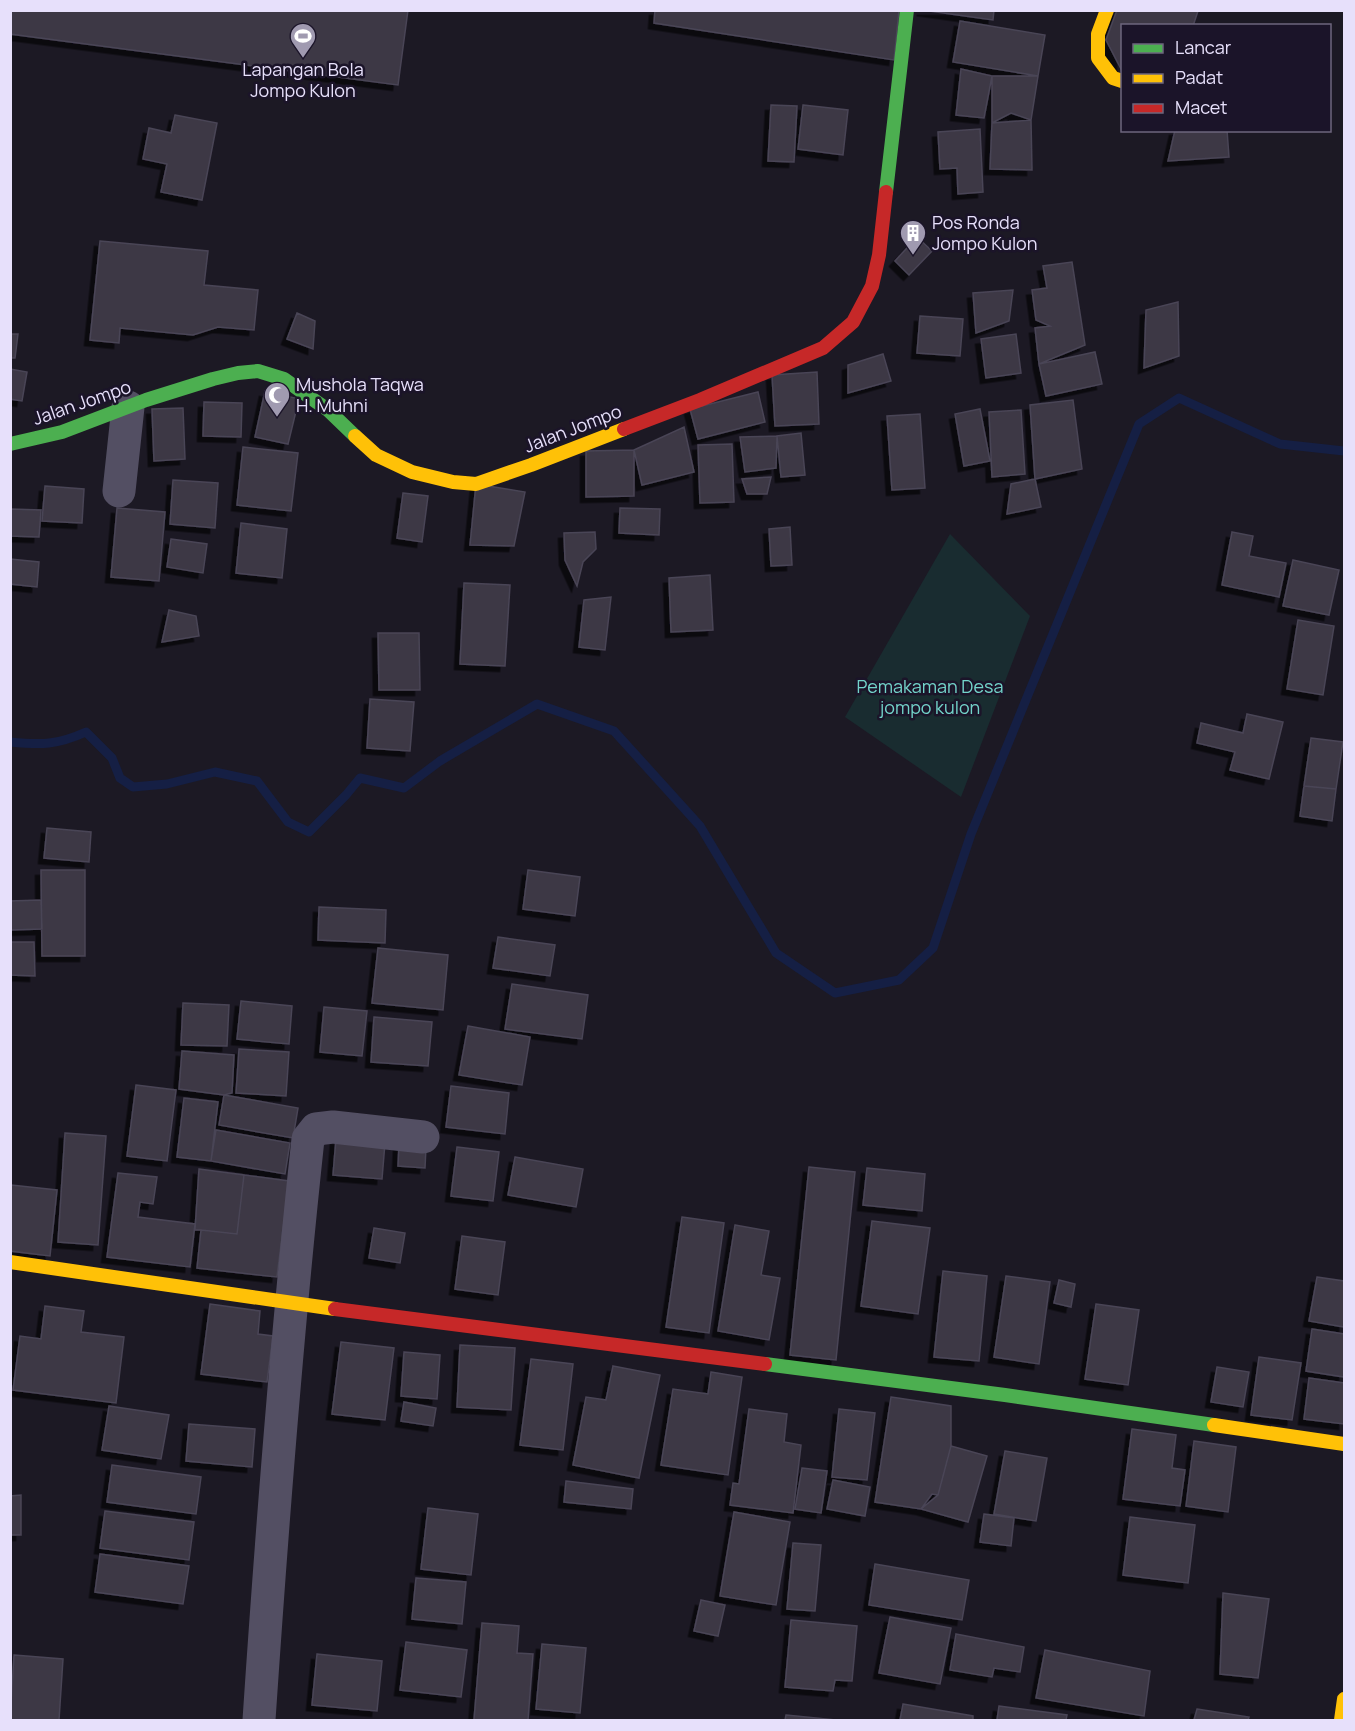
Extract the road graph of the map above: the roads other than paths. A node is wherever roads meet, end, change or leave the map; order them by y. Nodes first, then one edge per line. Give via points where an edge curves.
1 (907, 10) edge
2 (1107, 10) edge
3 (1121, 81) edge
4 (128, 407) junction
5 (10, 444) edge
6 (119, 491) dead end
7 (423, 1137) dead end
8 (10, 1262) edge
9 (290, 1303) junction
10 (1344, 1444) edge
11 (1344, 1699) edge
12 (259, 1720) edge
13 (1341, 1720) edge

1 - 4 street, Jalan Jompo via 879,255 872,286 852,322 823,348 700,400 476,484 412,472 376,455 328,410 284,379 258,371 213,379
2 - 3 street via 1098,34 1098,58 1113,78
4 - 5 street, Jalan Jompo via 62,432
4 - 6 street
7 - 9 street via 333,1127 316,1130 308,1139
8 - 9 street
9 - 10 street via 948,1387
9 - 12 street
11 - 13 street

